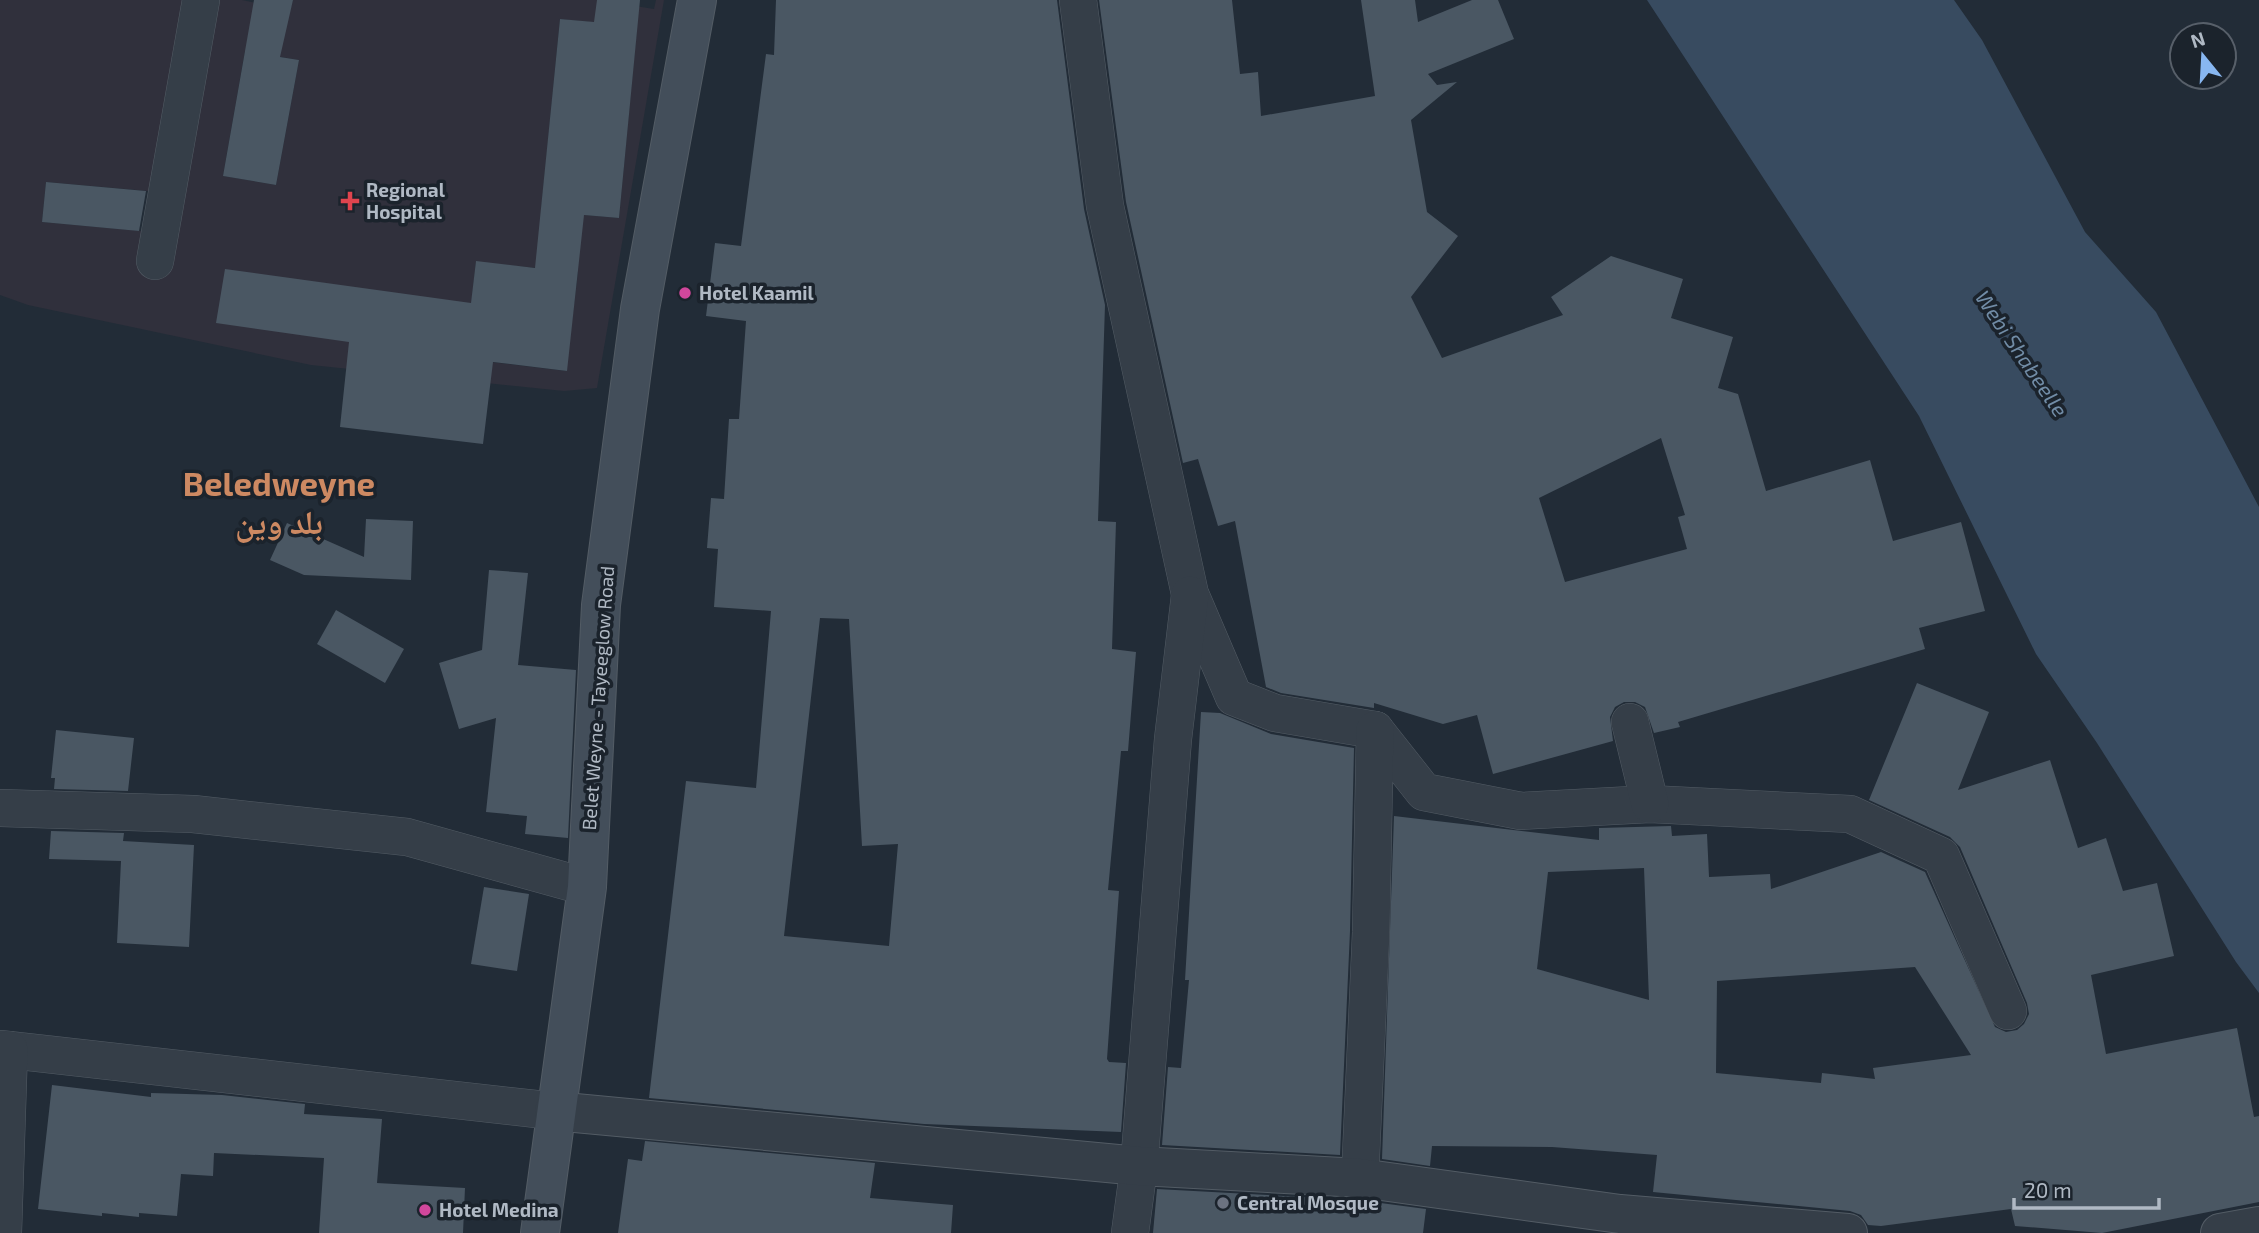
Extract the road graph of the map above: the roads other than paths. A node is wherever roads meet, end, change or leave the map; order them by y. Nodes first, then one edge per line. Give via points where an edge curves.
1 (201, 0) edge
2 (697, 0) edge
3 (1078, 0) edge
4 (155, 261) dead end
5 (1190, 593) junction
6 (1630, 722) dead end
7 (1375, 730) junction
8 (1650, 804) junction
9 (0, 808) edge
10 (587, 887) junction
11 (2008, 1011) dead end
12 (4, 1049) edge
13 (554, 1111) junction
14 (1139, 1166) junction
15 (1360, 1178) junction
16 (1619, 1223) edge
17 (2259, 1226) edge
18 (3, 1233) edge
19 (540, 1233) edge
20 (1130, 1233) edge
21 (1848, 1233) edge
22 (2220, 1233) edge

1 - 4 street
2 - 10 main road, Belet Weyne - Tayeeglow Road via 640,309 601,605
3 - 5 street via 1105,206
5 - 7 street via 1234,697 1275,713
5 - 14 street via 1173,739
6 - 8 street
7 - 8 street via 1424,792 1521,811
7 - 15 street
8 - 11 street via 1850,814 1941,856
9 - 10 street via 193,814 407,837
10 - 13 main road, Belet Weyne - Tayeeglow Road
12 - 13 street
12 - 18 street
13 - 14 street
13 - 19 main road, Belet Weyne - Tayeeglow Road
14 - 15 street
14 - 20 street
15 - 16 street
16 - 21 street
17 - 22 street

